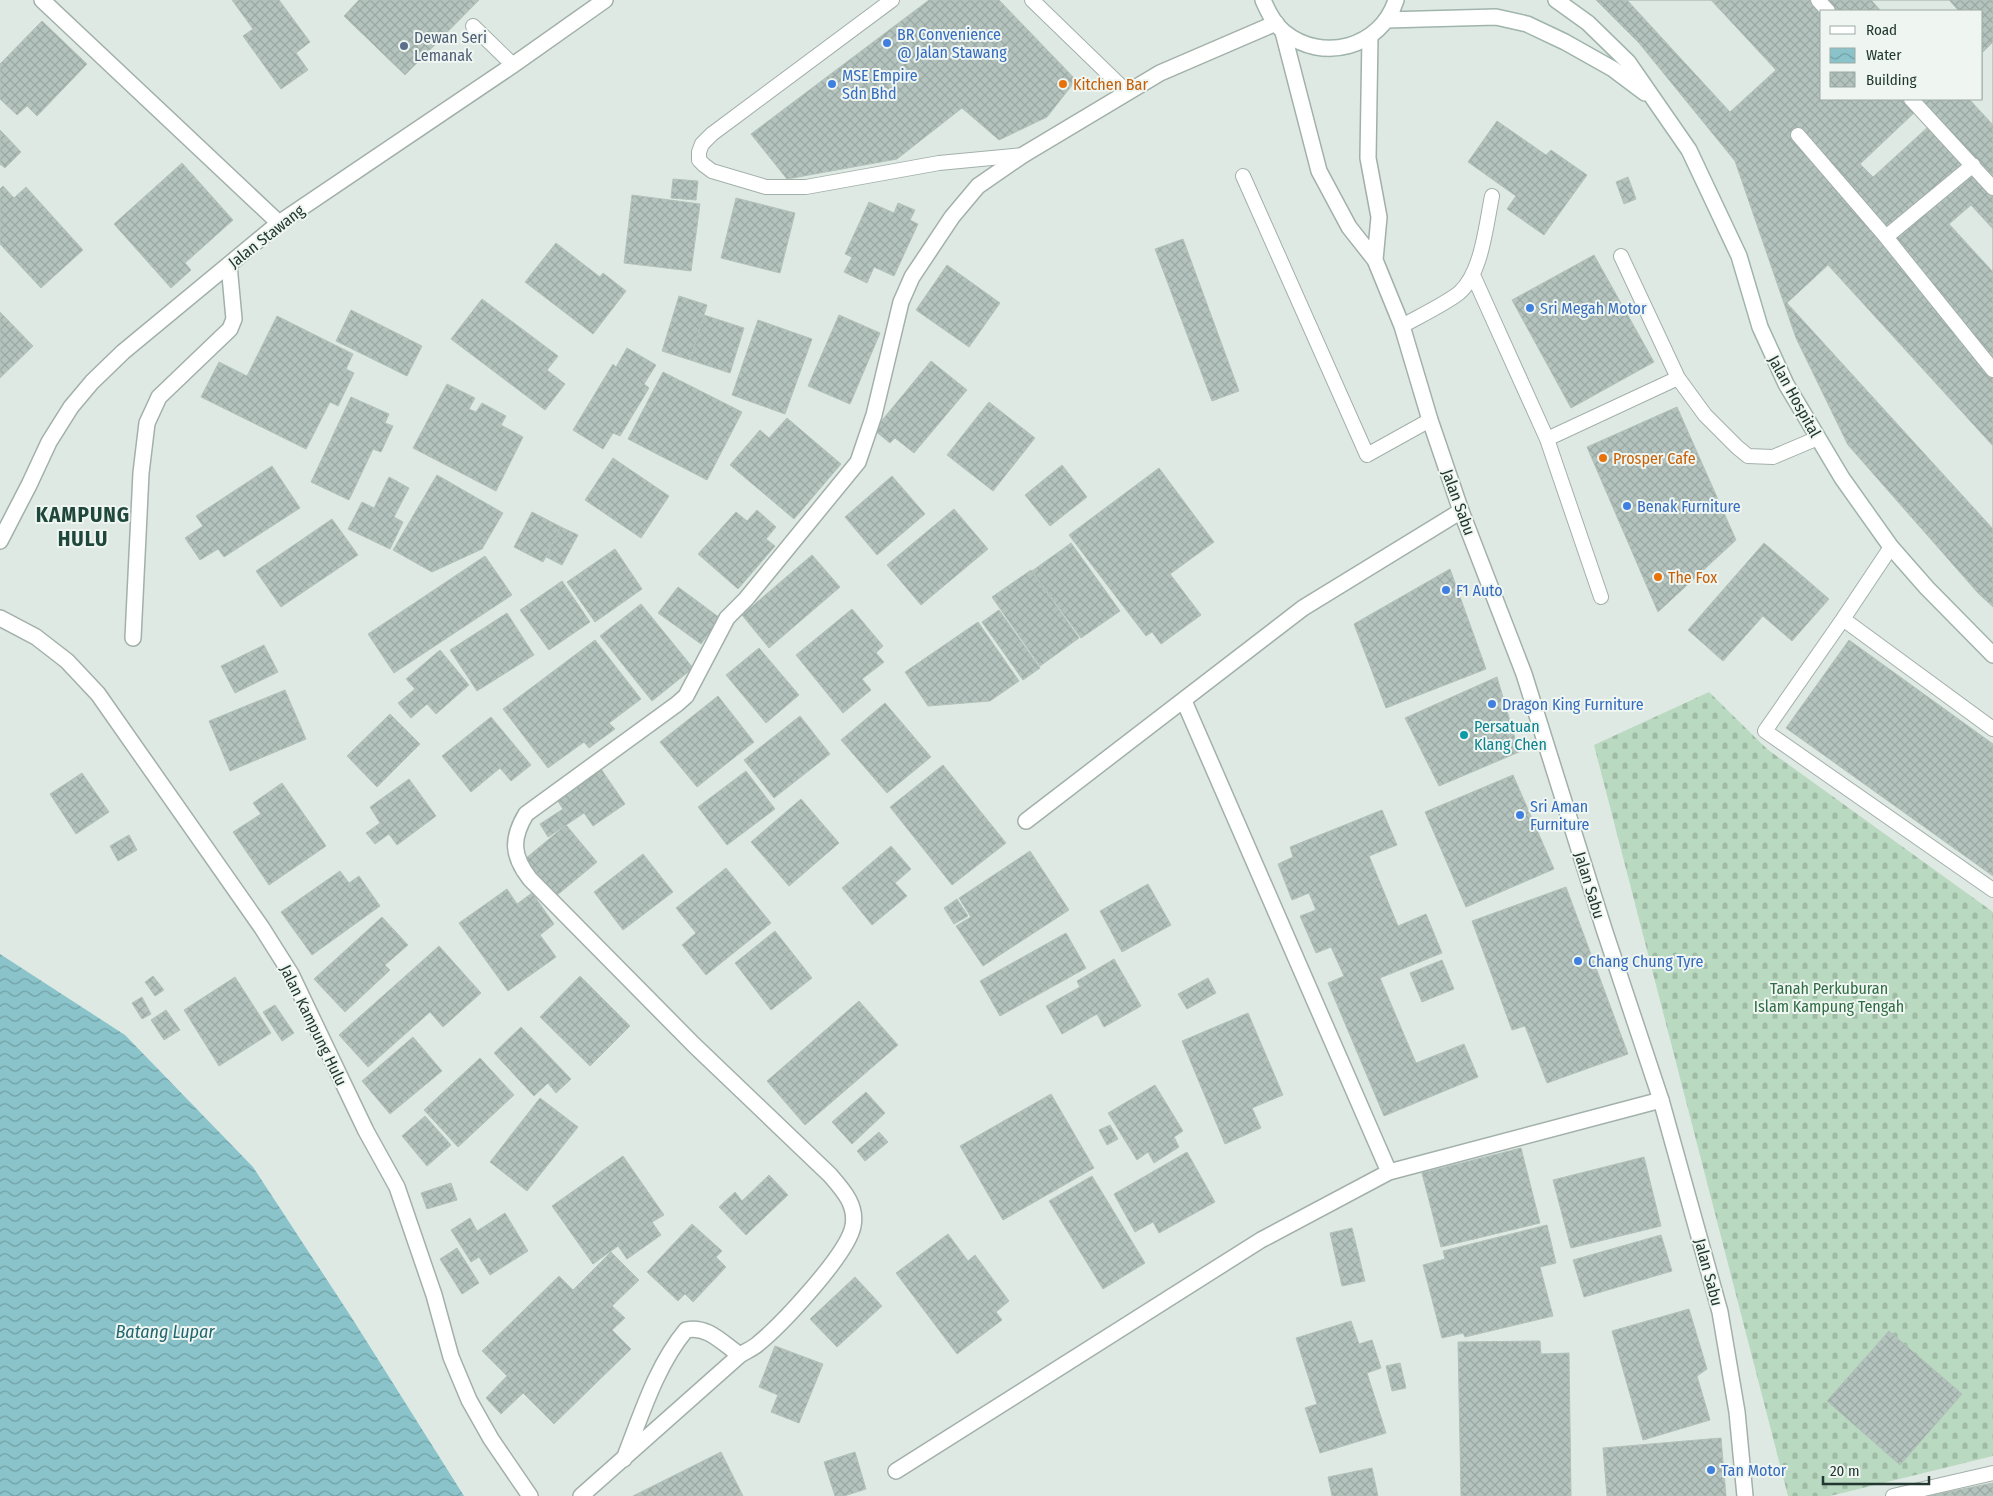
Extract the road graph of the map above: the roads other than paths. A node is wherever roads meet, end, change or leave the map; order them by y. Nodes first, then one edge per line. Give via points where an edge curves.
1 (42, 0) edge
2 (605, 0) edge
3 (892, 0) edge
4 (1032, 0) edge
5 (1263, 0) edge
6 (1396, 0) edge
7 (1556, 0) edge
8 (1818, 0) edge
9 (1827, 10) edge
10 (1386, 20) junction
11 (473, 26) dead end
12 (1280, 28) junction
13 (1370, 36) junction
14 (513, 65) junction
15 (1127, 92) junction
16 (1912, 100) edge
17 (1656, 101) junction
18 (1798, 135) dead end
19 (1023, 155) junction
20 (1973, 165) junction
21 (1243, 176) dead end
22 (1993, 188) edge
23 (1492, 196) dead end
24 (279, 223) junction
25 (1886, 237) junction
26 (1621, 256) dead end
27 (1375, 260) junction
28 (229, 265) junction
29 (1473, 275) junction
30 (1402, 326) junction
31 (1993, 370) edge
32 (1678, 378) junction
33 (1430, 420) junction
34 (1818, 438) junction
35 (1546, 439) junction
36 (1461, 511) junction
37 (0, 541) edge
38 (1891, 547) junction
39 (1602, 597) dead end
40 (0, 618) edge
41 (1843, 619) junction
42 (133, 638) dead end
43 (1993, 655) edge
44 (1184, 701) junction
45 (1993, 729) edge
46 (1026, 821) dead end
47 (1993, 890) edge
48 (1661, 1100) junction
49 (1390, 1172) junction
50 (740, 1355) junction
51 (624, 1459) junction
52 (896, 1471) dead end
53 (1993, 1473) edge
54 (530, 1496) edge
55 (581, 1496) edge
56 (1745, 1496) edge
57 (1893, 1496) edge

1 - 24 street
2 - 14 street, Jalan Stawang
3 - 19 lane via 712,134 702,144 699,160 712,171 766,187 806,187 939,163
4 - 15 lane
5 - 12 street
6 - 10 street
7 - 17 street, Jalan Hospital via 1588,23 1628,62
8 - 9 lane
10 - 13 street
10 - 17 street via 1496,17 1527,24 1613,69
11 - 14 lane
12 - 13 street via 1303,44 1326,49 1349,46
12 - 15 street via 1160,72
12 - 27 street via 1320,171 1349,227
13 - 27 street via 1368,158 1379,217
14 - 24 street, Jalan Stawang
15 - 19 street
16 - 20 lane
17 - 34 street, Jalan Hospital via 1693,159 1739,256 1760,327 1786,384
18 - 25 lane
19 - 50 street via 978,186 952,217 912,277 902,302 874,415 858,462 727,618 686,696 526,814 515,840 516,854 530,879 848,1197 853,1226 847,1241 792,1313 757,1345
20 - 22 lane
20 - 25 lane
21 - 33 lane via 1367,455
23 - 29 lane
24 - 28 street, Jalan Stawang
25 - 31 lane
26 - 32 lane
27 - 30 street, Jalan Sabu
28 - 37 street, Jalan Stawang via 124,352 71,407 49,442
28 - 42 street via 234,319 230,329 159,397 147,423 140,473
29 - 30 lane via 1459,293
29 - 35 lane
30 - 33 street, Jalan Sabu
32 - 34 lane via 1705,415 1748,456 1773,457
32 - 35 lane
33 - 36 street, Jalan Sabu
34 - 38 street, Jalan Hospital
35 - 39 lane
36 - 44 street via 1303,608
36 - 48 street, Jalan Sabu via 1524,674
38 - 41 lane
38 - 43 street, Jalan Hospital
40 - 54 street, Jalan Kampung Hulu via 36,637 67,660 98,694 257,920 290,974 366,1131 397,1187 434,1295 451,1357 469,1400
41 - 45 lane
41 - 47 lane via 1765,731
44 - 46 street
44 - 49 street
48 - 49 street
48 - 56 street, Jalan Sabu via 1720,1312 1737,1412
49 - 52 street via 1261,1240
50 - 51 street
50 - 51 street via 708,1332 698,1328 686,1330 654,1386
51 - 55 street
53 - 57 lane

